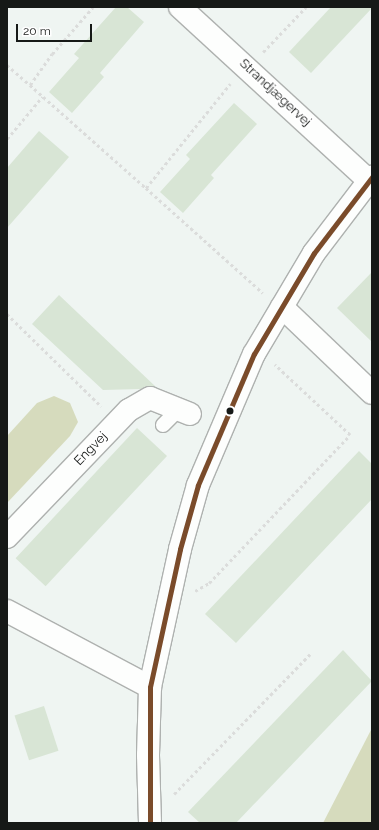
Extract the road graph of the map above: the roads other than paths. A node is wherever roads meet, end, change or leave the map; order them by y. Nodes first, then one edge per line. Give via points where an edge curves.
1 (180, 7) edge
2 (370, 179) edge
3 (282, 307) junction
4 (372, 393) edge
5 (185, 411) joint
6 (163, 425) dead end
7 (7, 537) edge
8 (7, 611) edge
9 (150, 686) junction
10 (149, 819) edge

1 - 2 street, Strandjægervej
2 - 3 street via 314,253
3 - 4 street
3 - 9 street via 254,354 198,485 180,549
5 - 6 lane
5 - 7 street, Engvej via 150,398 129,410
8 - 9 street
9 - 10 street

